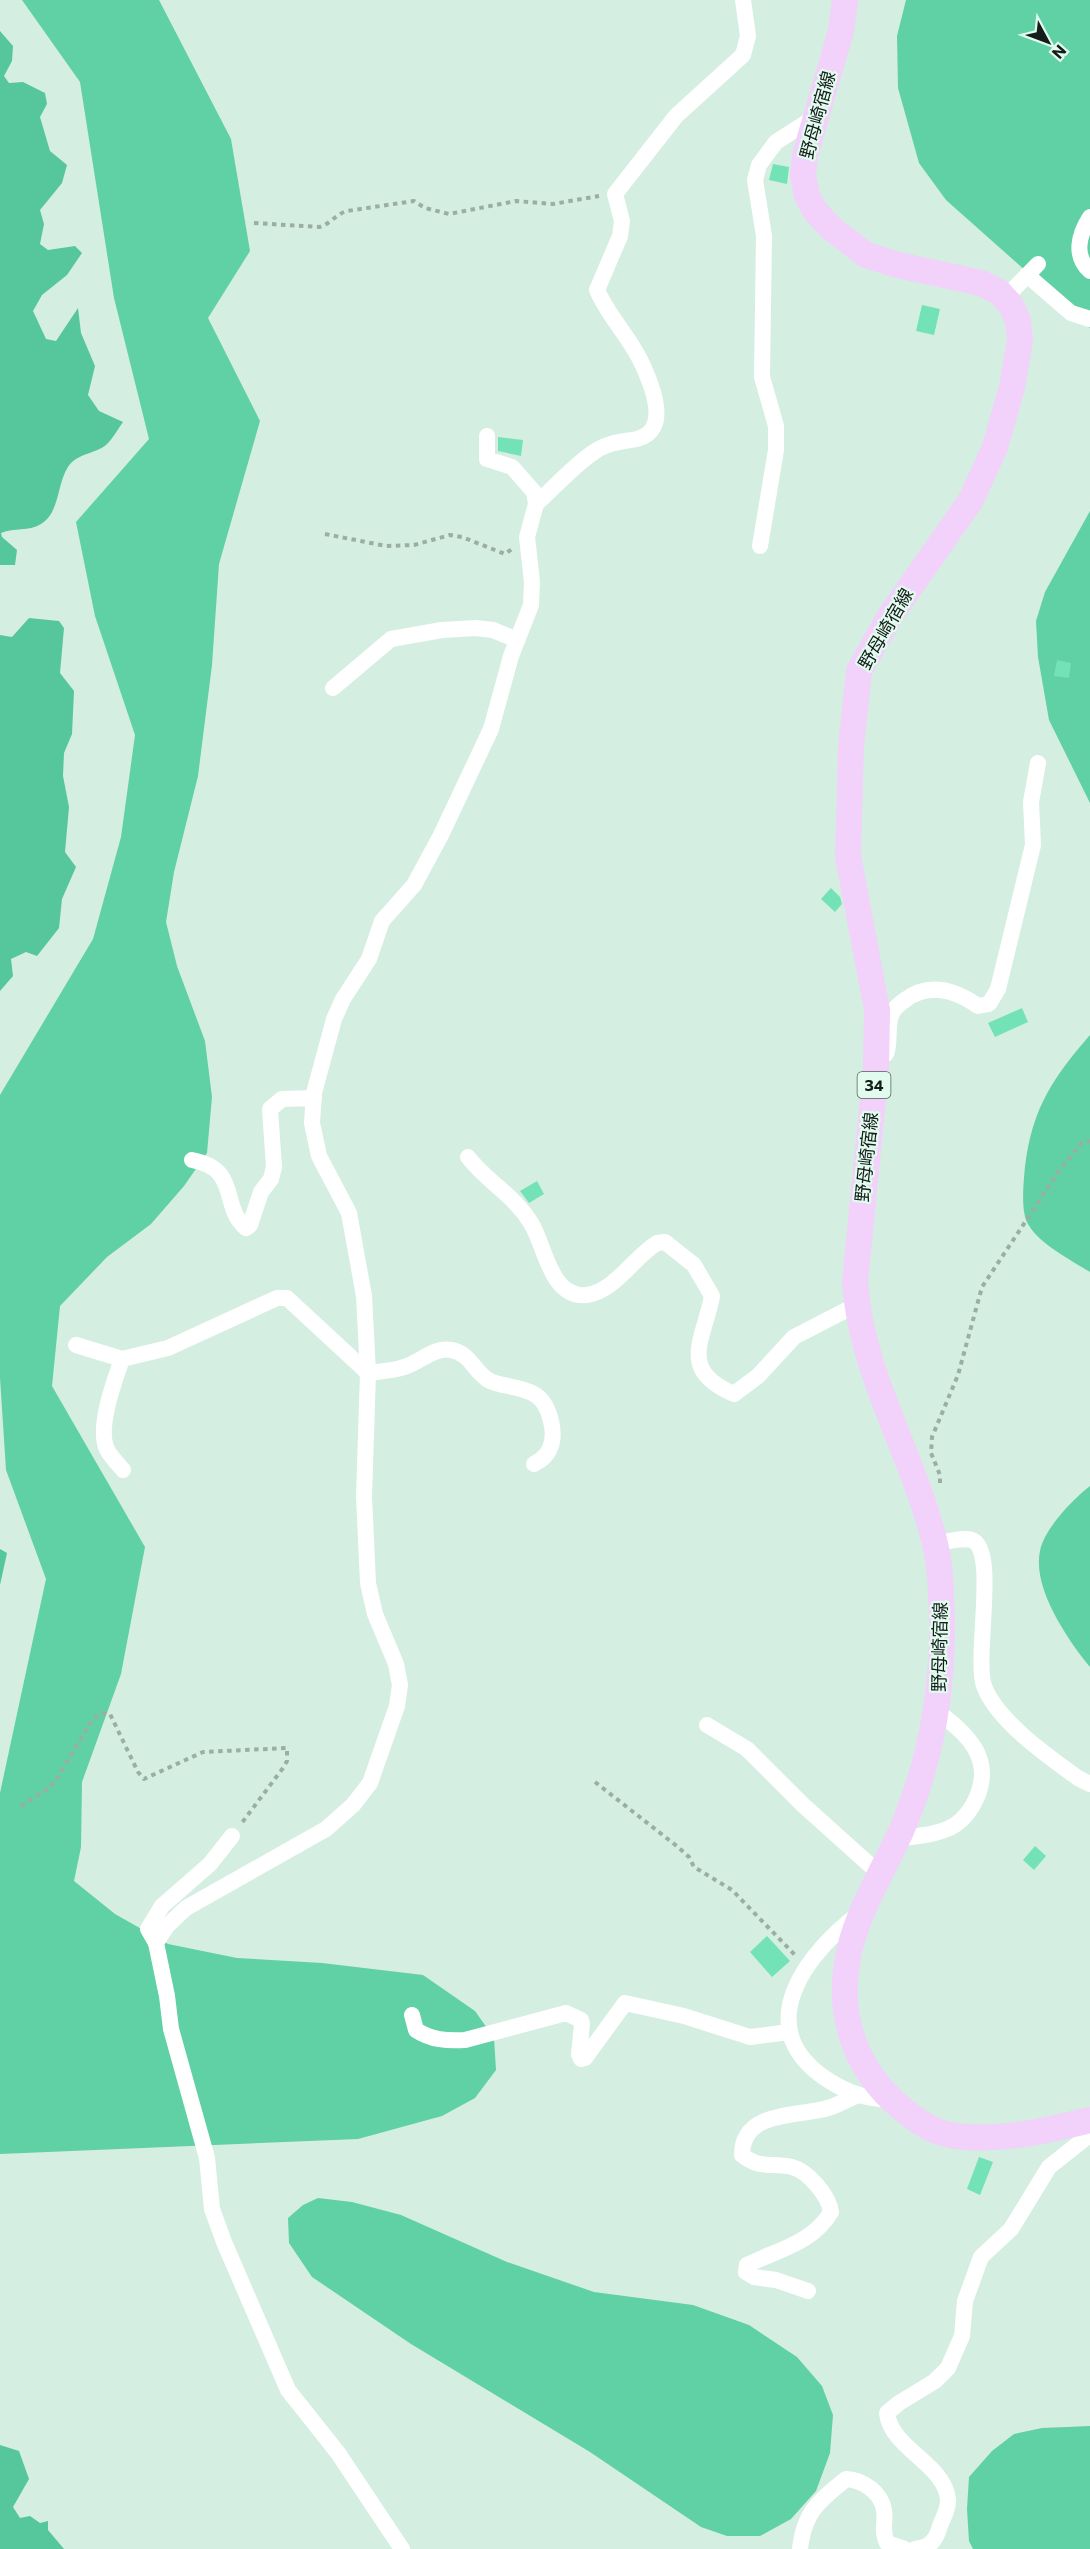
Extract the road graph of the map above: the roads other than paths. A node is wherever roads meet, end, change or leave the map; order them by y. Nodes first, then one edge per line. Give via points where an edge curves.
1 (743, 0) edge
2 (844, 0) edge
3 (815, 117) junction
4 (1090, 217) edge
5 (1090, 271) edge
6 (1005, 298) junction
7 (1090, 319) edge
8 (487, 436) dead end
9 (536, 504) junction
10 (760, 546) dead end
11 (517, 640) junction
12 (333, 688) dead end
13 (1038, 763) dead end
14 (876, 1058) junction
15 (314, 1098) junction
16 (468, 1157) dead end
17 (192, 1160) dead end
18 (856, 1305) junction
19 (76, 1344) dead end
20 (122, 1359) junction
21 (368, 1373) junction
22 (534, 1464) dead end
23 (123, 1470) dead end
24 (935, 1544) junction
25 (938, 1712) junction
26 (707, 1725) dead end
27 (1090, 1784) edge
28 (232, 1836) road end
29 (897, 1839) junction
30 (881, 1875) junction
31 (863, 1911) junction
32 (156, 1944) junction
33 (411, 2015) dead end
34 (789, 2032) junction
35 (858, 2095) junction
36 (890, 2099) junction
37 (1090, 2120) edge
38 (1090, 2129) edge
39 (808, 2291) dead end
40 (935, 2544) edge
41 (402, 2549) edge
42 (800, 2549) edge
43 (905, 2549) edge
44 (915, 2549) edge

1 - 9 street via 748,36 743,55 676,116 615,194 622,221 620,236 597,290 644,368 656,402 657,419 649,432 639,438 616,441 595,451
2 - 3 main road, 野母崎宿線 via 841,31
3 - 6 main road, 野母崎宿線 via 803,175 807,196 831,228 866,255 898,266 981,283
3 - 10 street via 776,142 759,165 755,180 764,236 762,377 776,426 776,450
4 - 5 street via 1078,244 1081,260
6 - 7 street via 1033,269 1071,313
6 - 14 main road, 野母崎宿線 / 34 via 1018,321 1020,340 995,447 971,500 890,616 860,671 852,747 848,856 877,1010
8 - 9 street via 488,459 512,467 534,492
9 - 11 street via 527,537 531,605
11 - 12 street via 476,628 391,639
11 - 15 street via 491,729 441,835 414,885 382,921 369,959 334,1019
13 - 14 street via 1031,802 1033,845 998,989 989,1004 978,1006 943,989 912,995 892,1013 890,1044 886,1054
14 - 18 main road, 野母崎宿線 / 34
15 - 17 street via 282,1099 270,1109 274,1167 246,1228 218,1172 210,1164
15 - 21 street via 314,1141 349,1213 364,1296
16 - 18 street via 521,1209 532,1224 552,1273 560,1285 574,1293 587,1295 608,1285 657,1243 665,1242 694,1265 712,1296 698,1346 698,1365 714,1382 734,1394 758,1376 794,1337
18 - 24 main road, 野母崎宿線 / 34 via 865,1343
19 - 20 street
20 - 21 street via 168,1348 277,1298 287,1298
20 - 23 street via 113,1386 105,1441 107,1450
21 - 22 street via 403,1368 442,1349 463,1353 488,1380 535,1394 543,1402 551,1418 551,1447
21 - 32 street via 364,1496 368,1583 400,1685 397,1706 370,1783 326,1829 186,1908 167,1926
24 - 25 main road, 野母崎宿線 / 34 via 940,1575 942,1656
24 - 27 street via 970,1540 977,1544 985,1561 980,1657 985,1689 1018,1730
25 - 29 main road, 野母崎宿線 / 34 via 925,1765
25 - 29 street via 958,1726 980,1760 978,1795 968,1815 953,1826
26 - 30 street via 747,1749
28 - 32 street via 210,1864 154,1916 148,1929
29 - 30 main road, 野母崎宿線 / 34
30 - 31 main road, 野母崎宿線 / 34
31 - 34 street via 837,1930 807,1967 786,2015
31 - 36 main road, 野母崎宿線 / 34 via 847,1962 845,2011 859,2057
32 - 41 street via 171,2029 207,2158 212,2209 224,2242 288,2390 338,2453
33 - 34 street via 416,2030 450,2041 566,2013 581,2020 581,2059 625,2003 750,2037
34 - 35 street via 797,2053 812,2069
35 - 36 street via 869,2100
35 - 39 street via 830,2108 762,2121 742,2145 742,2155 753,2163 801,2171 827,2198 831,2212 820,2227 788,2248 747,2265 746,2272 754,2277
36 - 37 main road, 野母崎宿線 / 34 via 927,2126 968,2136 1013,2135
38 - 40 street via 1088,2136 1049,2167 1011,2229 981,2257 965,2301 957,2353 948,2368 887,2412 896,2434 943,2483 948,2501
40 - 44 street
42 - 43 street via 802,2526 811,2510 846,2480 858,2480 874,2492 884,2510 881,2531 887,2543

